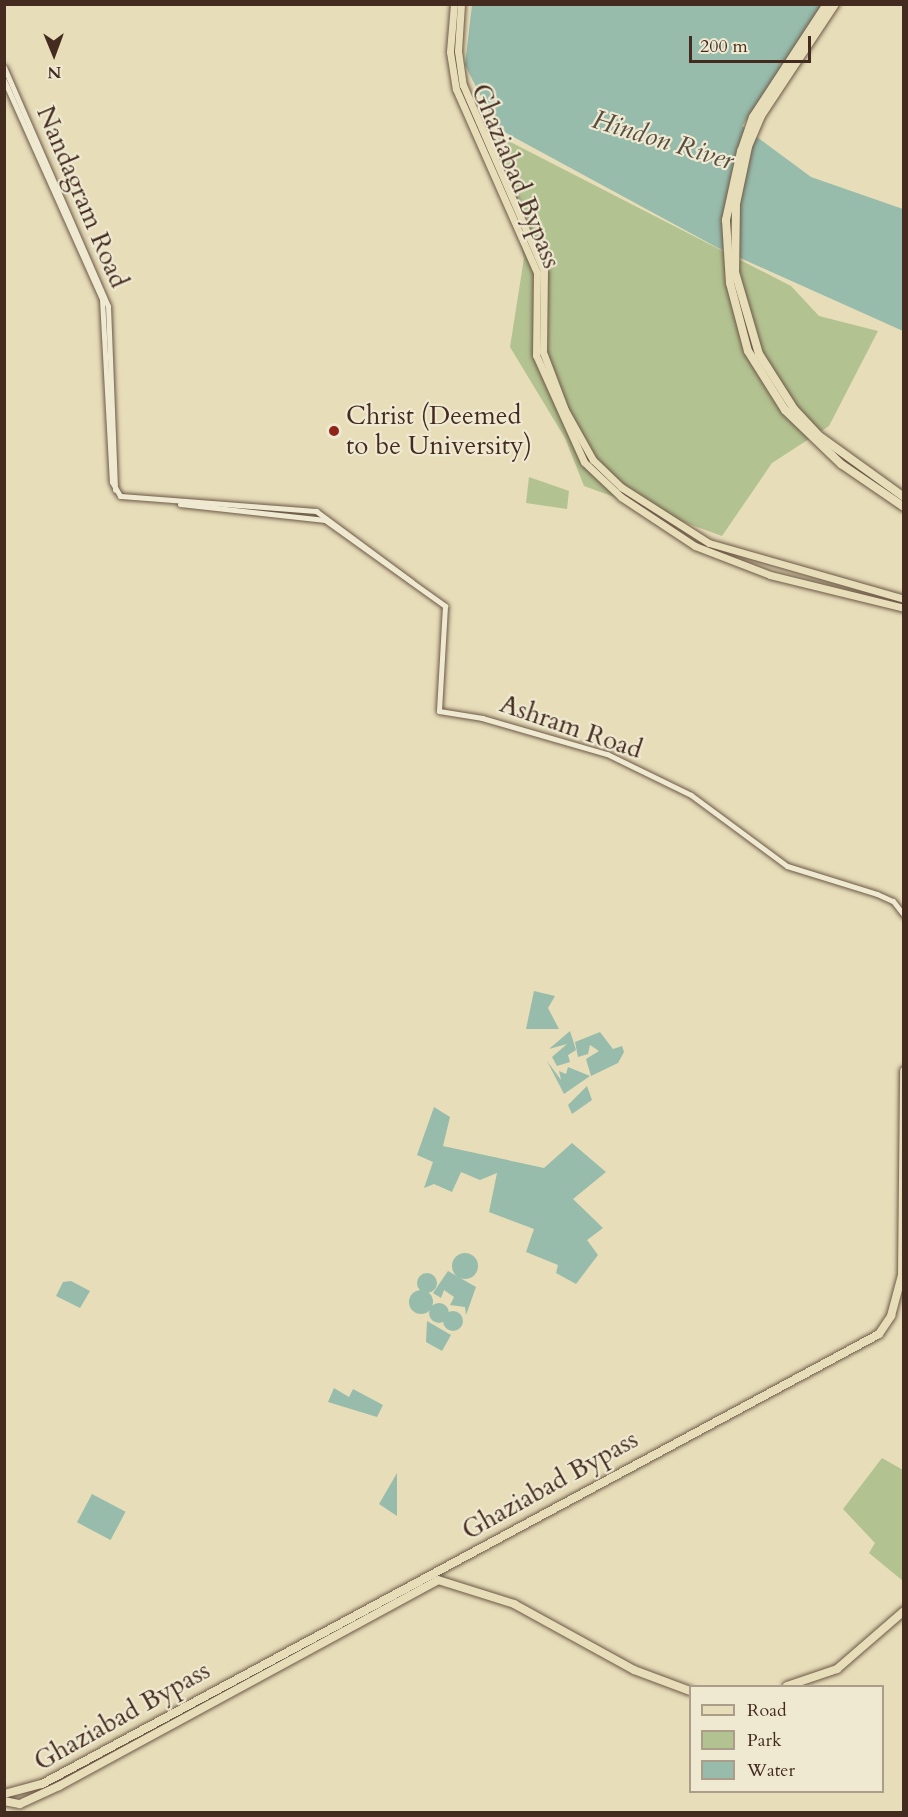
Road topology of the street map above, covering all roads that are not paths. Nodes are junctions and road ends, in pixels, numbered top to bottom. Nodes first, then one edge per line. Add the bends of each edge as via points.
1 (454, 4) edge
2 (461, 4) edge
3 (827, 4) edge
4 (835, 4) edge
5 (4, 67) edge
6 (4, 80) edge
7 (25, 120) junction
8 (891, 493) junction
9 (903, 497) edge
10 (180, 504) joint
11 (903, 507) edge
12 (782, 562) junction
13 (778, 577) junction
14 (903, 599) edge
15 (903, 609) edge
16 (903, 915) edge
17 (903, 1071) edge
18 (902, 1277) edge
19 (903, 1611) edge
20 (791, 1685) edge
21 (689, 1691) edge
22 (75, 1766) junction
23 (65, 1772) junction
24 (80, 1774) junction
25 (69, 1780) junction
26 (4, 1794) edge
27 (4, 1801) edge

1 - 13 main road, Ghaziabad Bypass via 450,52 456,89 537,273 536,355 578,454 621,497 695,546
2 - 12 main road, Ghaziabad Bypass via 458,51 463,85 544,271 543,352 584,447 621,487 689,534 744,555
3 - 8 highway via 753,117 730,195 726,253 742,335 760,375 816,443
4 - 8 highway via 761,116 748,147 736,204 735,272 759,354 794,409 818,435
5 - 7 street, Nandagram Road
6 - 7 street, Nandagram Road
7 - 10 street, Nandagram Road via 96,280 104,310 115,490 128,500
8 - 9 highway
8 - 11 highway
10 - 16 street, Ashram Road via 322,513 445,606 439,711 482,718 607,754 691,795 787,866 878,894 893,901
12 - 13 main road
12 - 14 main road, Ghaziabad Bypass
13 - 15 main road, Ghaziabad Bypass
17 - 18 highway, Ghaziabad Bypass
18 - 22 highway, Ghaziabad Bypass via 891,1316 879,1334
19 - 20 highway via 837,1669
21 - 24 highway, Ghaziabad Bypass via 634,1670 514,1604 438,1580
22 - 23 highway, Ghaziabad Bypass
22 - 24 highway
23 - 25 highway
23 - 26 highway, Ghaziabad Bypass via 25,1792
24 - 25 highway, Ghaziabad Bypass
25 - 27 highway, Ghaziabad Bypass via 20,1804

